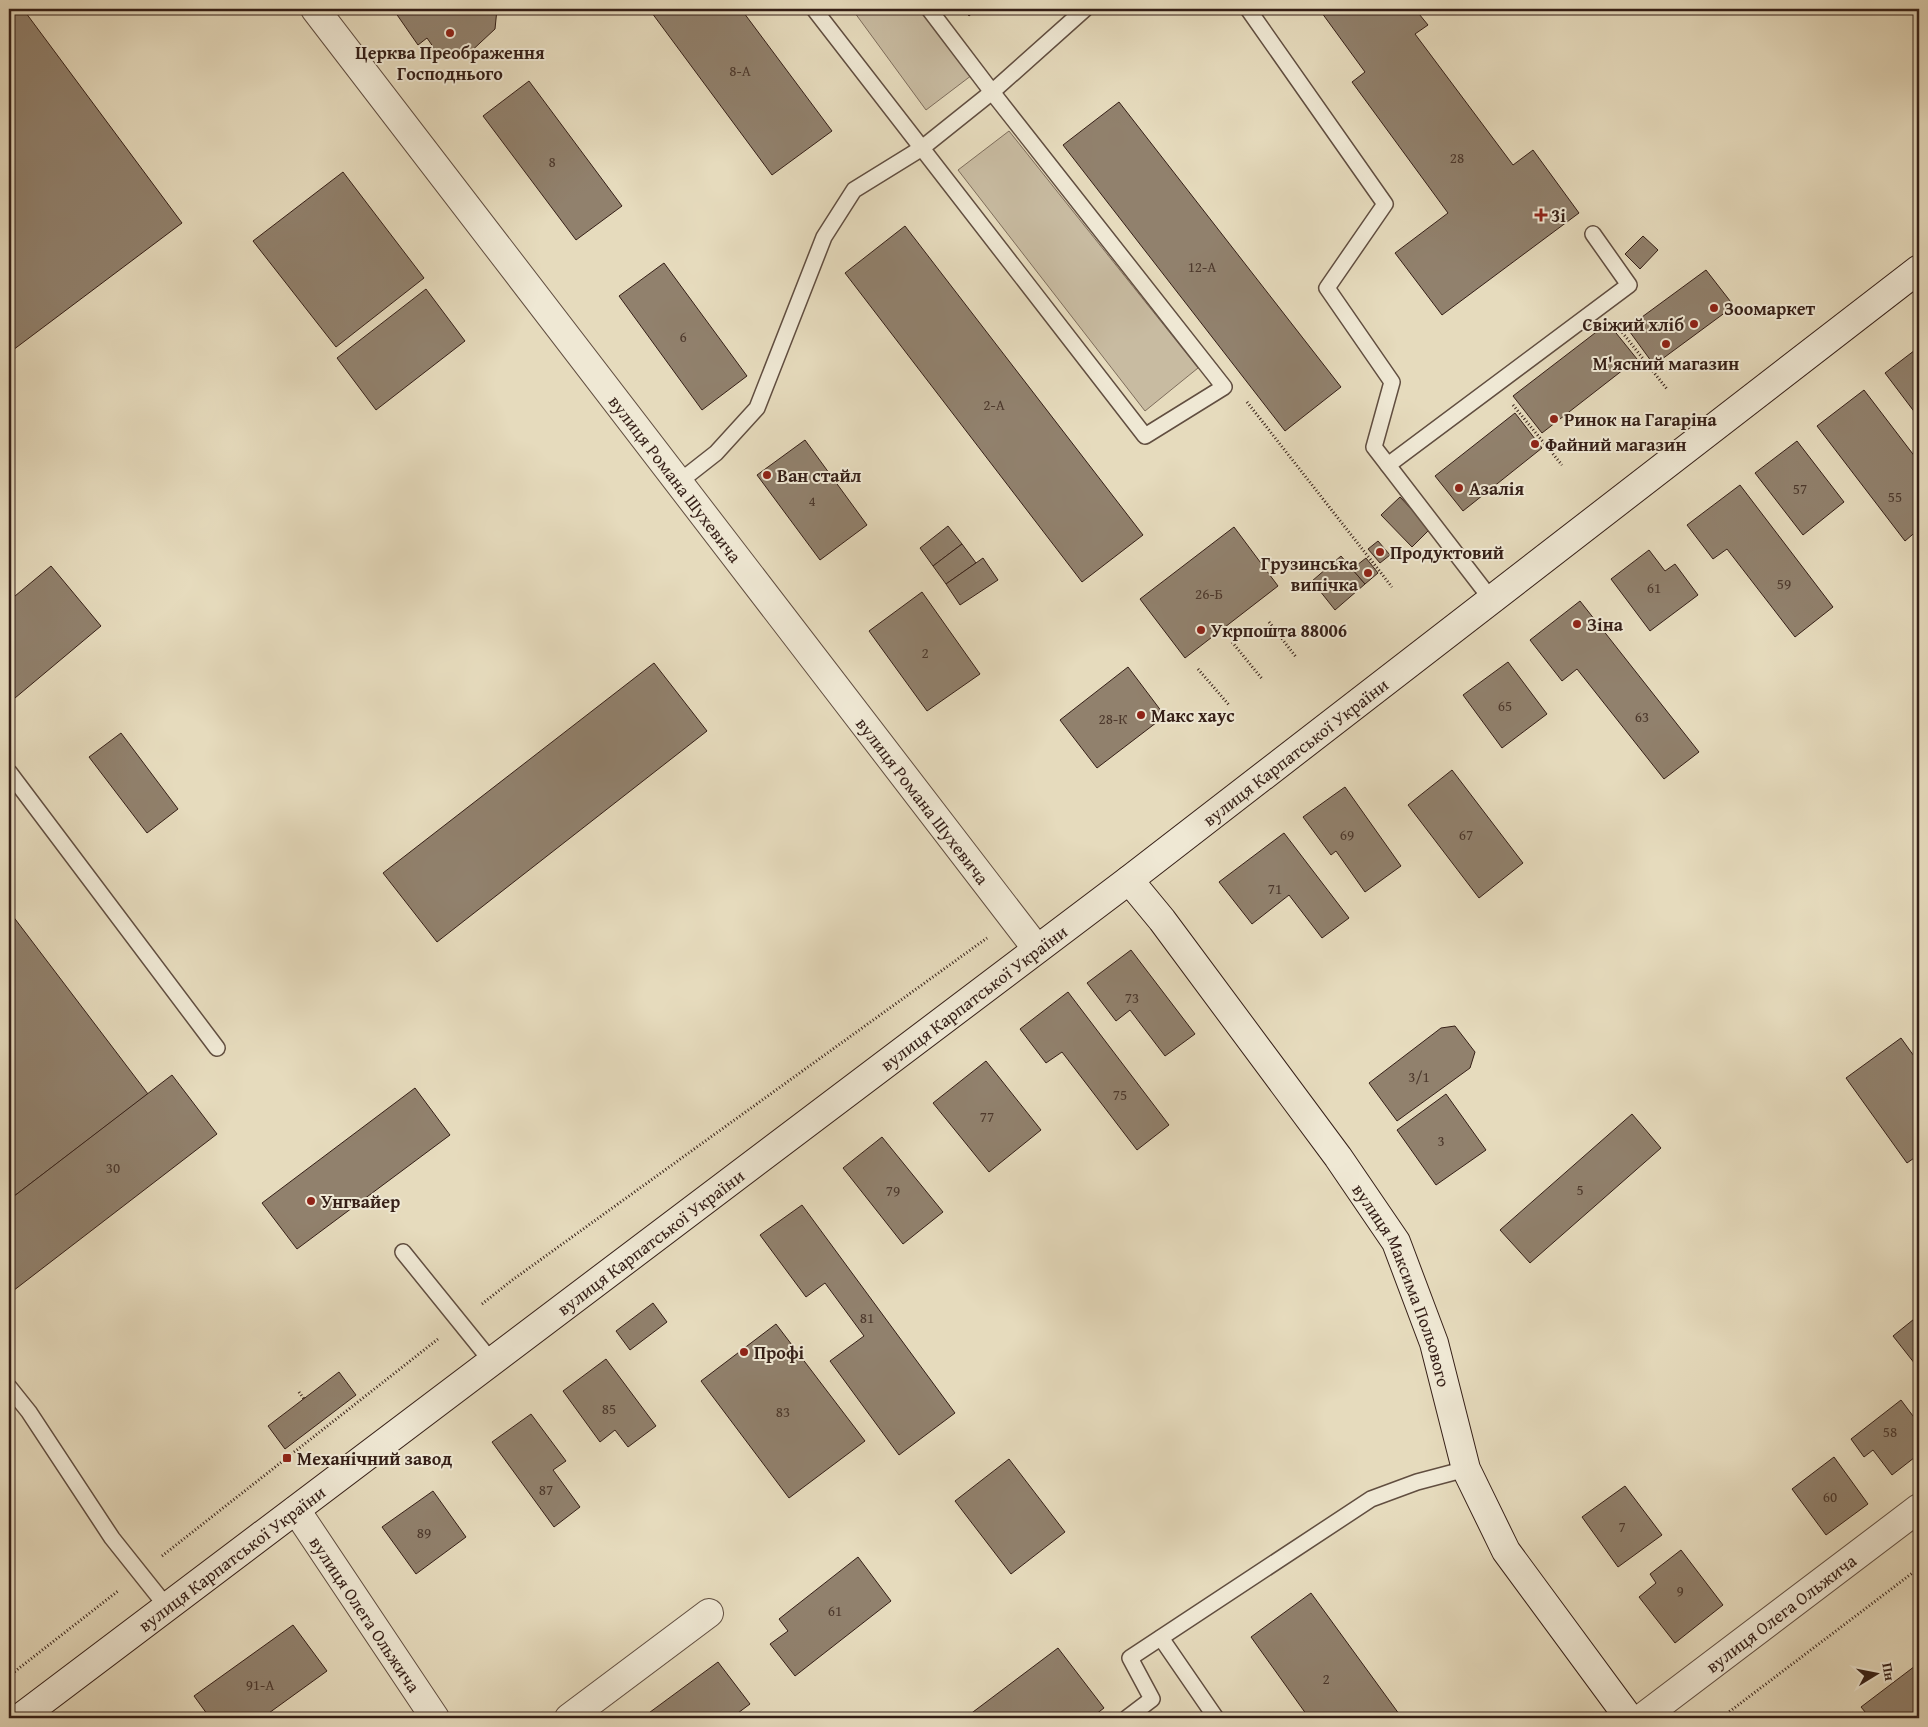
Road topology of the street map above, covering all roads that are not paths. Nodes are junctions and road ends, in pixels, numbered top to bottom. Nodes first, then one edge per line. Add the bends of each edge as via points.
1 (315, 9) edge
2 (814, 9) edge
3 (930, 9) edge
4 (1085, 9) edge
5 (1248, 9) edge
6 (992, 92) junction
7 (922, 148) junction
8 (1594, 234) dead end
9 (1919, 269) edge
10 (1388, 465) junction
11 (679, 482) junction
12 (1491, 599) junction
13 (9, 772) edge
14 (1129, 880) junction
15 (1037, 948) junction
16 (217, 1048) dead end
17 (403, 1252) dead end
18 (492, 1362) junction
19 (9, 1387) edge
20 (1466, 1470) junction
21 (1919, 1508) edge
22 (296, 1510) junction
23 (167, 1607) junction
24 (708, 1613) dead end
25 (1161, 1638) junction
26 (20, 1718) edge
27 (435, 1718) edge
28 (569, 1718) edge
29 (1127, 1718) edge
30 (1216, 1718) edge
31 (1629, 1718) edge
32 (1642, 1718) edge

1 - 11 street, вулиця Романа Шухевича
2 - 7 lane
3 - 6 lane
4 - 6 lane
5 - 10 lane via 1385,204 1327,288 1392,382 1374,446
6 - 7 lane
6 - 7 lane via 1224,387 1145,436
7 - 11 lane via 854,190 824,238 757,408 716,453
8 - 10 lane via 1629,285
9 - 12 street, вулиця Карпатської України
10 - 12 lane
11 - 15 street, вулиця Романа Шухевича
12 - 14 street, вулиця Карпатської України
13 - 16 lane
14 - 15 street, вулиця Карпатської України
14 - 20 street, вулиця Максима Польового via 1320,1134 1396,1242 1434,1343
15 - 18 street, вулиця Карпатської України
17 - 18 lane
18 - 22 street, вулиця Карпатської України
19 - 23 lane via 112,1538
20 - 25 lane via 1417,1482 1371,1499
20 - 31 street, вулиця Максима Польового via 1506,1551
21 - 32 street, вулиця Олега Ольжича
22 - 23 street, вулиця Карпатської України
22 - 27 street, вулиця Олега Ольжича
23 - 26 street, вулиця Карпатської України
24 - 28 street
25 - 29 lane via 1130,1658 1152,1699
25 - 30 lane

